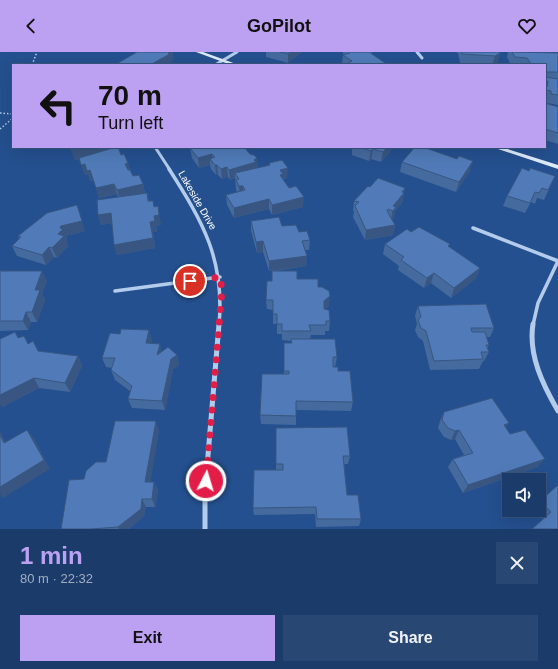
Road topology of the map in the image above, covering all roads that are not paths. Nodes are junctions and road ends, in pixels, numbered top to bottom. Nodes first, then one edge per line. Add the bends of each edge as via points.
1 (198, 52) edge
2 (237, 52) edge
3 (417, 52) edge
4 (422, 58) dead end
5 (222, 61) junction
6 (217, 64) edge
7 (232, 64) edge
8 (157, 148) edge
9 (498, 148) edge
10 (558, 167) edge
11 (473, 228) dead end
12 (558, 261) edge
13 (220, 277) junction
14 (115, 291) dead end
15 (558, 411) edge
16 (205, 529) edge

1 - 5 street
2 - 5 street
3 - 4 street
5 - 6 street
5 - 7 street
8 - 13 street, Lakeside Drive via 203,225 214,251
9 - 10 street
11 - 12 street
12 - 15 street via 537,307 531,338 536,365
13 - 14 street
13 - 16 street, Lakeside Drive via 221,302 205,491

